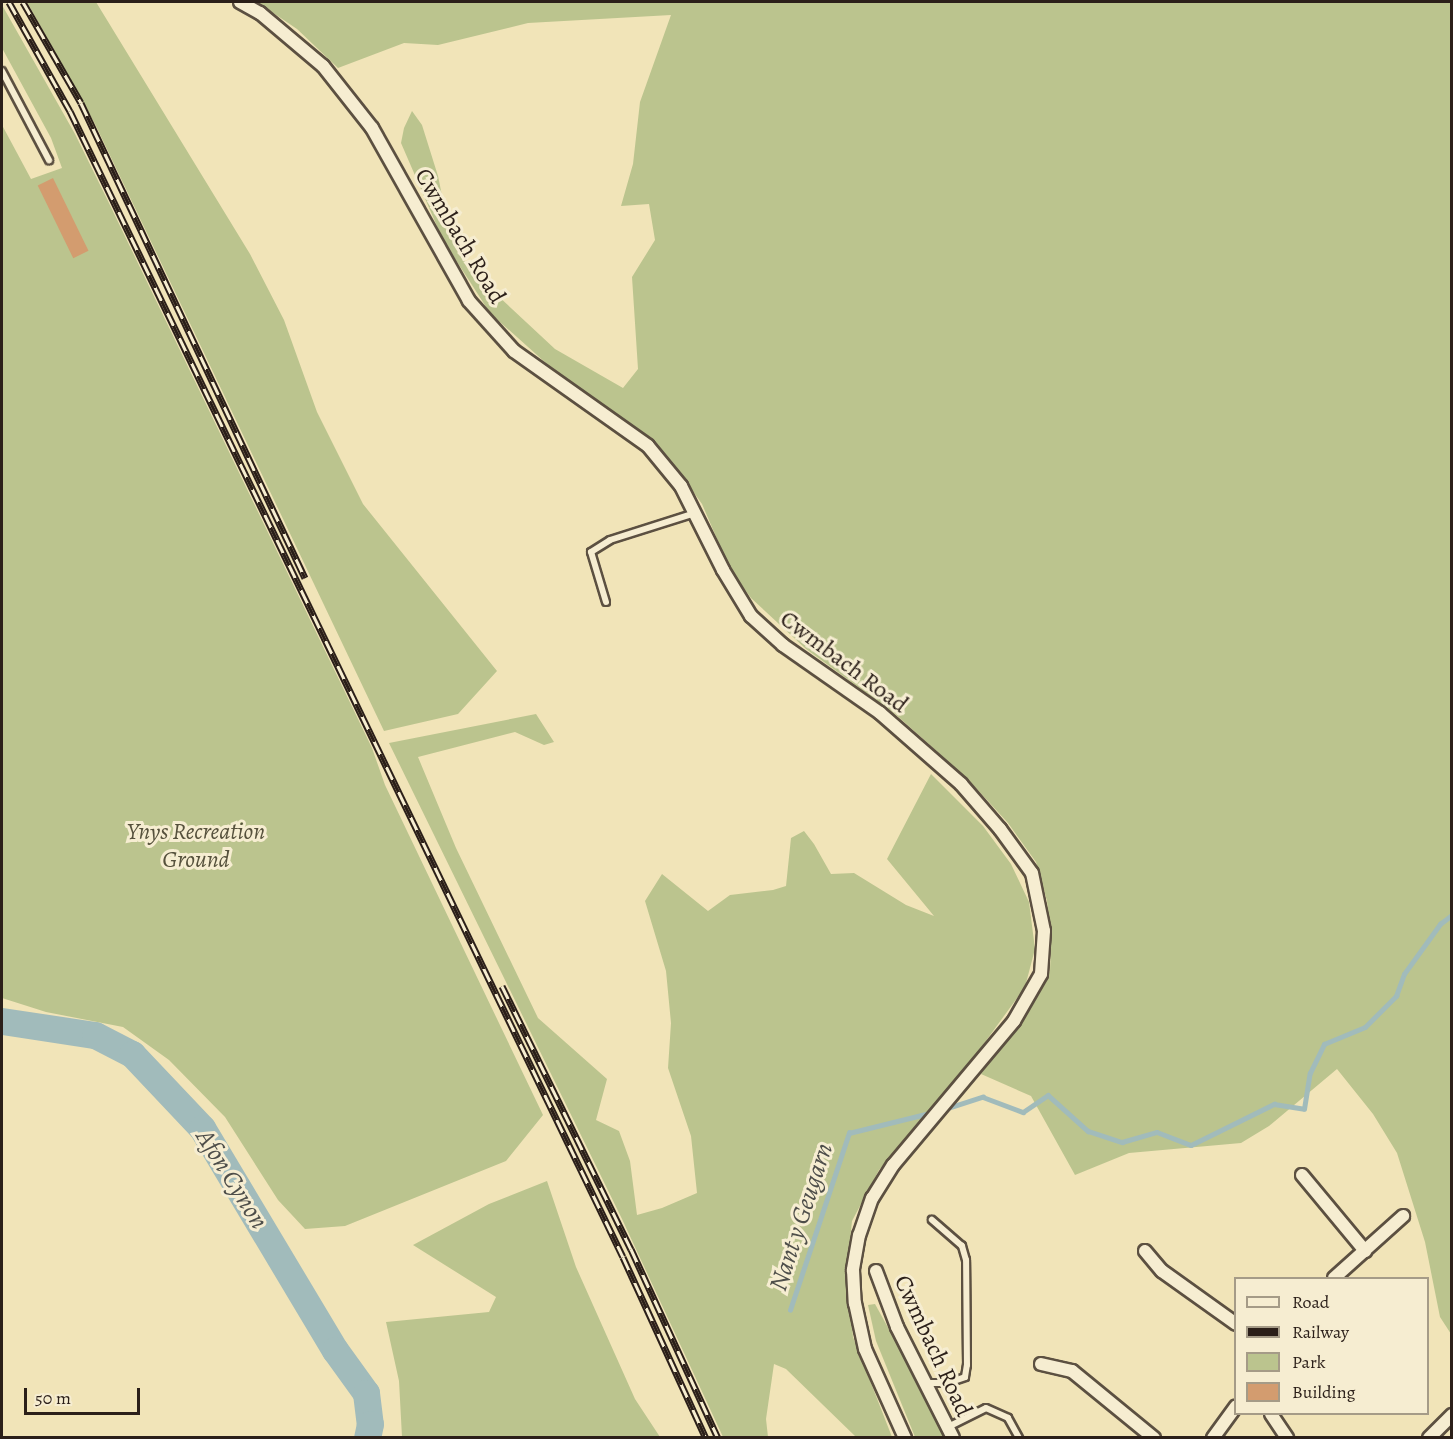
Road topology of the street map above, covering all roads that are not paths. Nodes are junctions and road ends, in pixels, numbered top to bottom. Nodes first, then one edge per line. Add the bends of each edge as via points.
1 (240, 2) edge
2 (2, 71) edge
3 (49, 160) dead end
4 (695, 513) junction
5 (606, 602) dead end
6 (1302, 1174) dead end
7 (1403, 1216) dead end
8 (932, 1220) dead end
9 (1144, 1251) dead end
10 (1365, 1251) junction
11 (876, 1271) dead end
12 (1336, 1277) edge
13 (1234, 1323) edge
14 (1041, 1364) dead end
15 (926, 1383) junction
16 (1234, 1409) edge
17 (1452, 1414) edge
18 (1272, 1415) edge
19 (950, 1432) edge
20 (905, 1437) edge
21 (1019, 1437) edge
22 (1154, 1437) edge
23 (1214, 1437) edge
24 (1287, 1437) edge
25 (1429, 1437) edge

1 - 4 street, Cwmbach Road via 260,13 323,66 372,128 469,301 514,351 648,446 681,486
2 - 3 lane
4 - 5 lane via 610,540 591,552
4 - 20 street, Cwmbach Road via 751,616 783,645 880,713 961,784 1032,873 1044,931 1041,974 1014,1021 893,1165 872,1198 859,1235 853,1270 865,1349
6 - 10 street
7 - 10 street
8 - 15 lane via 962,1246 966,1260 967,1365 965,1377 948,1383
9 - 13 street via 1162,1271
10 - 12 street
11 - 15 street, Cwmbach Road via 897,1327
14 - 22 street via 1072,1371
15 - 19 street, Cwmbach Road
16 - 23 street
17 - 25 street
18 - 24 street
19 - 21 lane via 970,1413 986,1408 1008,1418

